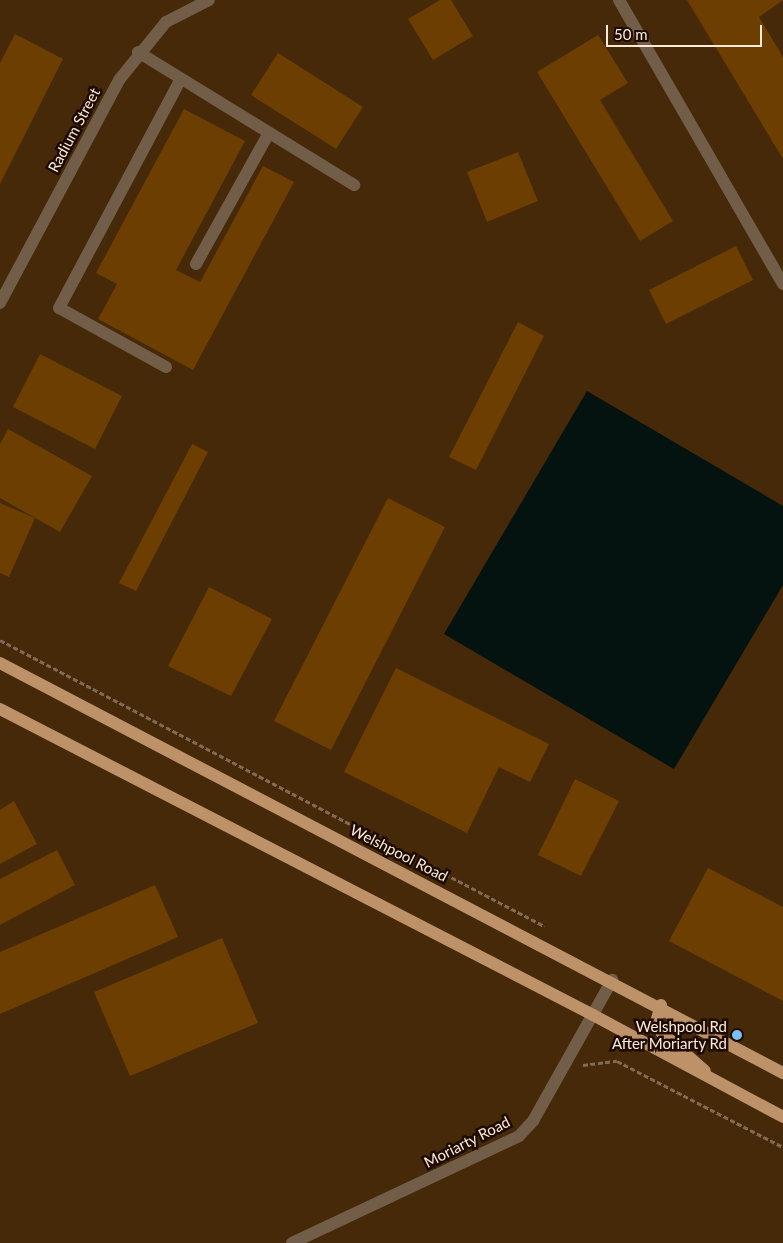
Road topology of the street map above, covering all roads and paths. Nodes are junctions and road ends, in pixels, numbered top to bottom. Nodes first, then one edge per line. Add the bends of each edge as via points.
1 (209, 0) edge
2 (619, 0) edge
3 (138, 52) junction
4 (181, 79) junction
5 (269, 133) junction
6 (354, 185) dead end
7 (196, 264) dead end
8 (783, 284) edge
9 (0, 303) edge
10 (166, 367) dead end
11 (0, 640) edge
12 (0, 663) edge
13 (0, 709) edge
14 (546, 927) dead end
15 (612, 980) junction
16 (661, 1006) junction
17 (593, 1015) junction
18 (570, 1055) junction
19 (783, 1072) edge
20 (713, 1080) junction
21 (783, 1117) edge
22 (783, 1147) edge
23 (292, 1243) edge

1 - 3 street, Radium Street via 166,22
2 - 8 street
3 - 4 street
3 - 9 street, Radium Street via 118,80
4 - 5 street
4 - 10 street via 59,308
5 - 6 street
5 - 7 street
11 - 14 path
12 - 15 main road, Welshpool Road
13 - 17 main road
15 - 16 main road, Welshpool Road
15 - 17 street, Moriarty Road
16 - 19 main road, Welshpool Road
16 - 20 main road via 656,1022 662,1033
17 - 18 street, Moriarty Road
17 - 20 main road
18 - 22 path via 584,1066 618,1061
18 - 23 street, Moriarty Road via 533,1120 519,1136
20 - 21 main road

